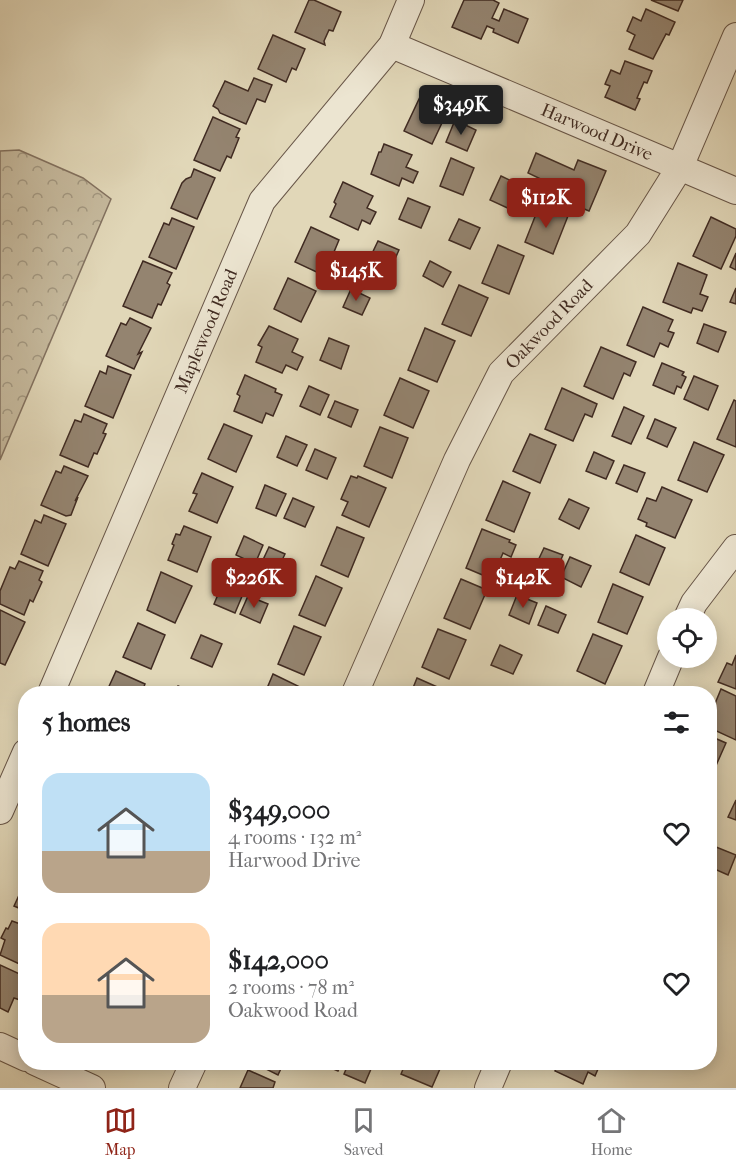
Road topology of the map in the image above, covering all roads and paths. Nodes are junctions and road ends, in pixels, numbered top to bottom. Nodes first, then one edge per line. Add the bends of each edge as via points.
1 (411, 0) edge
2 (736, 36) edge
3 (392, 45) junction
4 (680, 167) junction
5 (736, 191) edge
6 (736, 548) edge
7 (692, 608) edge
8 (666, 668) edge
9 (54, 686) edge
10 (358, 686) edge
11 (659, 686) edge
12 (18, 770) edge
13 (0, 811) edge
14 (0, 1046) edge
15 (18, 1054) edge
16 (52, 1070) edge
17 (190, 1070) edge
18 (496, 1070) edge
19 (92, 1088) edge
20 (182, 1088) edge
21 (488, 1088) edge

1 - 3 street, Maplewood Road
2 - 4 street, Oakwood Road
3 - 4 street, Harwood Drive
3 - 9 street, Maplewood Road via 262,201
4 - 5 street, Harwood Drive
4 - 10 street, Oakwood Road via 638,234 501,373 457,460
6 - 7 street
8 - 11 street
12 - 13 street
14 - 15 street
16 - 19 street
17 - 20 street
18 - 21 street

